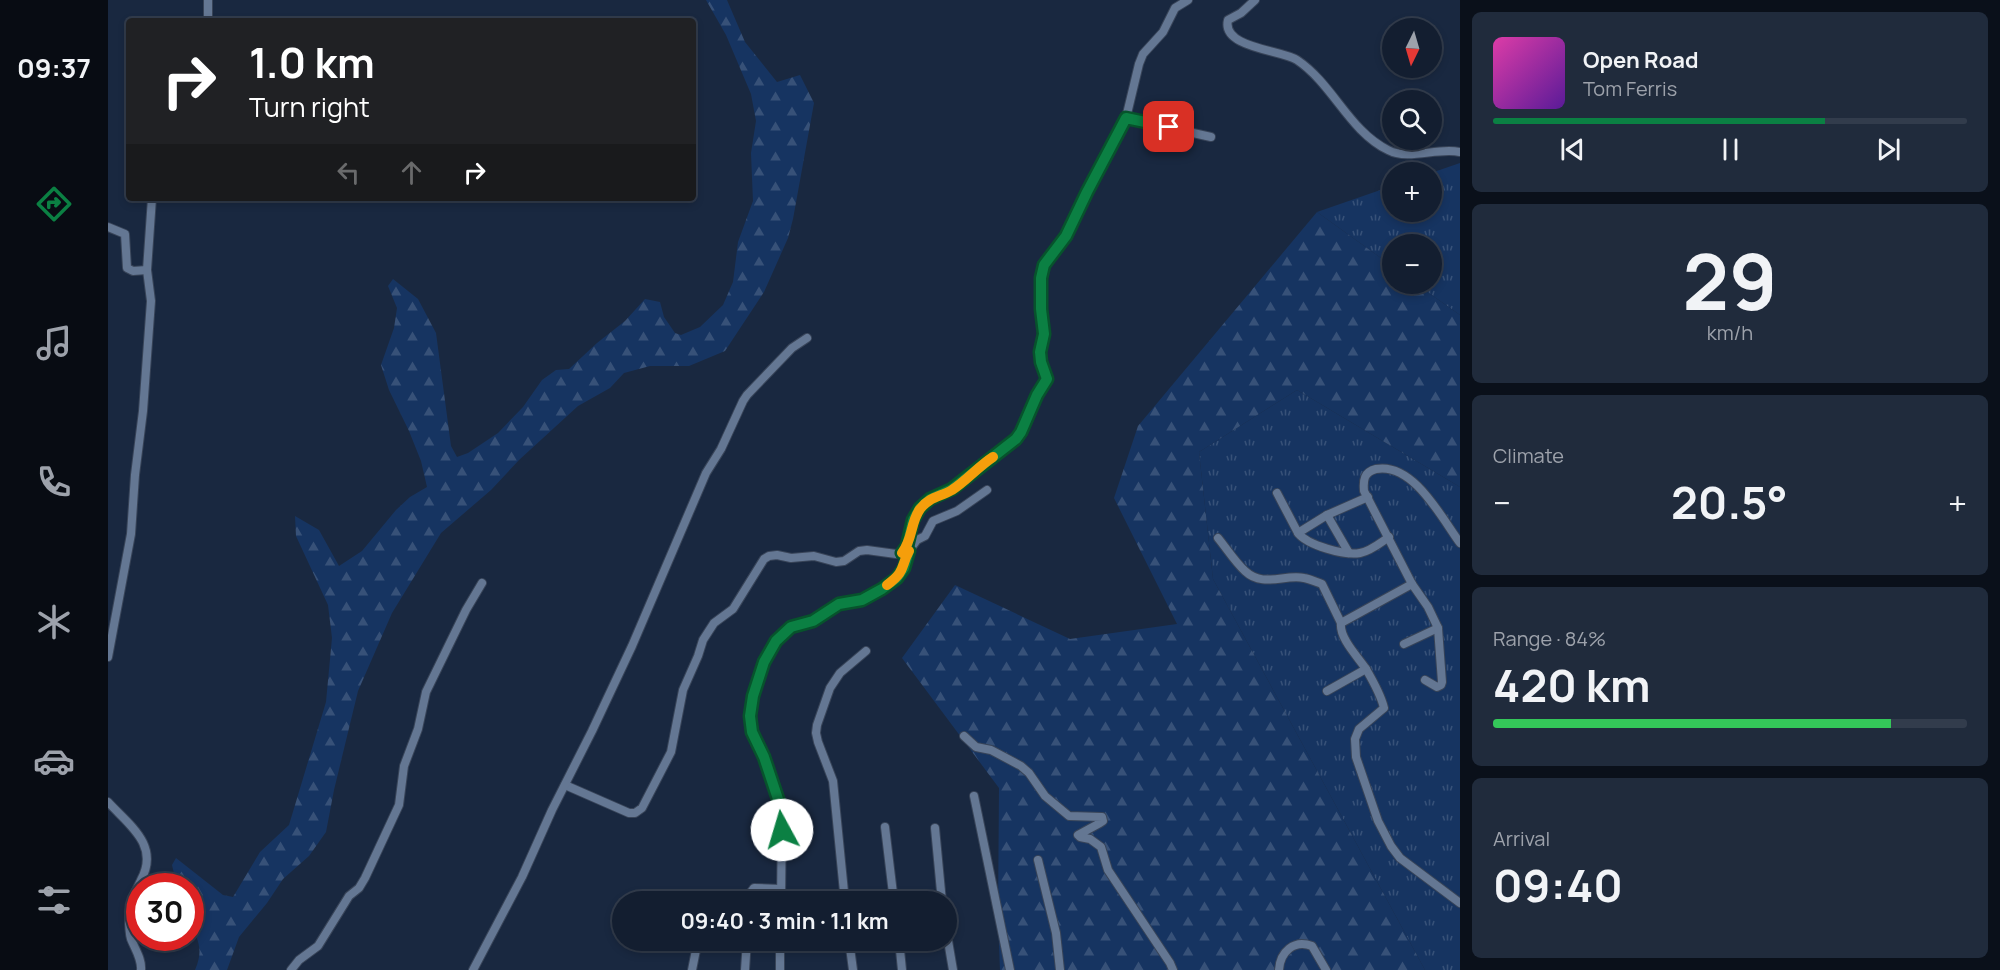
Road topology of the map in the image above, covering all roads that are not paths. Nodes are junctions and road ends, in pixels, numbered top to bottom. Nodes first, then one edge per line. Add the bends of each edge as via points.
1 (208, 0) edge
2 (1188, 0) edge
3 (1255, 0) edge
4 (208, 18) edge
5 (1126, 118) junction
6 (1211, 137) dead end
7 (1460, 152) edge
8 (152, 201) edge
9 (108, 227) edge
10 (147, 270) junction
11 (807, 338) dead end
12 (987, 490) dead end
13 (1277, 493) dead end
14 (1368, 497) junction
15 (1327, 514) junction
16 (1298, 533) junction
17 (1389, 537) junction
18 (1218, 538) dead end
19 (1460, 543) edge
20 (906, 552) junction
21 (1349, 553) junction
22 (482, 583) dead end
23 (1412, 584) junction
24 (1341, 623) junction
25 (1438, 628) junction
26 (1404, 644) dead end
27 (866, 651) dead end
28 (108, 657) edge
29 (1366, 669) junction
30 (1425, 680) dead end
31 (1327, 691) dead end
32 (964, 736) dead end
33 (565, 785) junction
34 (974, 796) dead end
35 (108, 802) edge
36 (885, 827) dead end
37 (935, 828) dead end
38 (1038, 860) dead end
39 (781, 889) joint
40 (752, 891) edge
41 (844, 891) edge
42 (893, 891) edge
43 (941, 891) edge
44 (1460, 903) edge
45 (696, 951) edge
46 (746, 951) edge
47 (780, 951) edge
48 (850, 951) edge
49 (900, 951) edge
50 (950, 951) edge
51 (141, 970) edge
52 (291, 970) edge
53 (473, 970) edge
54 (692, 970) edge
55 (745, 970) edge
56 (780, 970) edge
57 (853, 970) edge
58 (902, 970) edge
59 (953, 970) edge
60 (1010, 970) edge
61 (1060, 970) edge
62 (1173, 970) edge
63 (1279, 970) edge
64 (1326, 970) edge

1 - 4 street
2 - 5 street via 1175,8 1163,32 1143,54
3 - 7 street via 1228,20 1231,33 1243,44 1284,54 1304,65 1373,141 1390,152
5 - 6 street
5 - 20 street via 1066,236 1044,265 1044,334 1040,352 1047,379 1021,432 952,489 920,508 913,520
8 - 10 street
9 - 10 street via 125,234 126,268
10 - 28 street via 151,301 143,411 130,534
11 - 33 street via 792,348 743,401 706,473 632,646
12 - 20 street via 957,511 933,521 927,533
13 - 16 street
14 - 15 street
14 - 17 street
14 - 19 street via 1363,482 1368,471 1393,469 1423,491
15 - 16 street
15 - 21 street
16 - 21 street via 1314,544
17 - 21 street via 1366,551
17 - 23 street
18 - 24 street via 1246,572 1255,577 1304,578 1322,584
20 - 33 street via 859,551 836,562 814,556 769,556 733,609 714,623 703,640 683,690 671,752 642,808 629,813
20 - 39 street via 904,568 897,578 862,600 839,604 813,621 791,627 776,641 764,662 750,716 752,732 782,811
22 - 52 street via 426,692 418,729 404,765 399,805 365,878 318,945
23 - 24 street
23 - 25 street
24 - 29 street via 1351,649
25 - 26 street
25 - 30 street via 1441,685 1437,687
27 - 41 street via 840,673 830,688 816,733 833,781
29 - 31 street
29 - 44 street via 1384,708 1359,729 1356,757 1378,821 1400,858
32 - 62 street via 976,747 991,750 1021,766 1045,796 1069,816 1101,817 1103,821 1078,835 1101,847 1108,870
33 - 53 street
34 - 60 street
35 - 51 street via 138,832 146,851 146,869 133,895 129,915 130,934
36 - 42 street
37 - 43 street
38 - 61 street via 1056,933
39 - 40 street
45 - 54 street
46 - 55 street
47 - 56 street
48 - 57 street
49 - 58 street
50 - 59 street
63 - 64 street via 1283,956 1292,945 1300,943 1312,946

